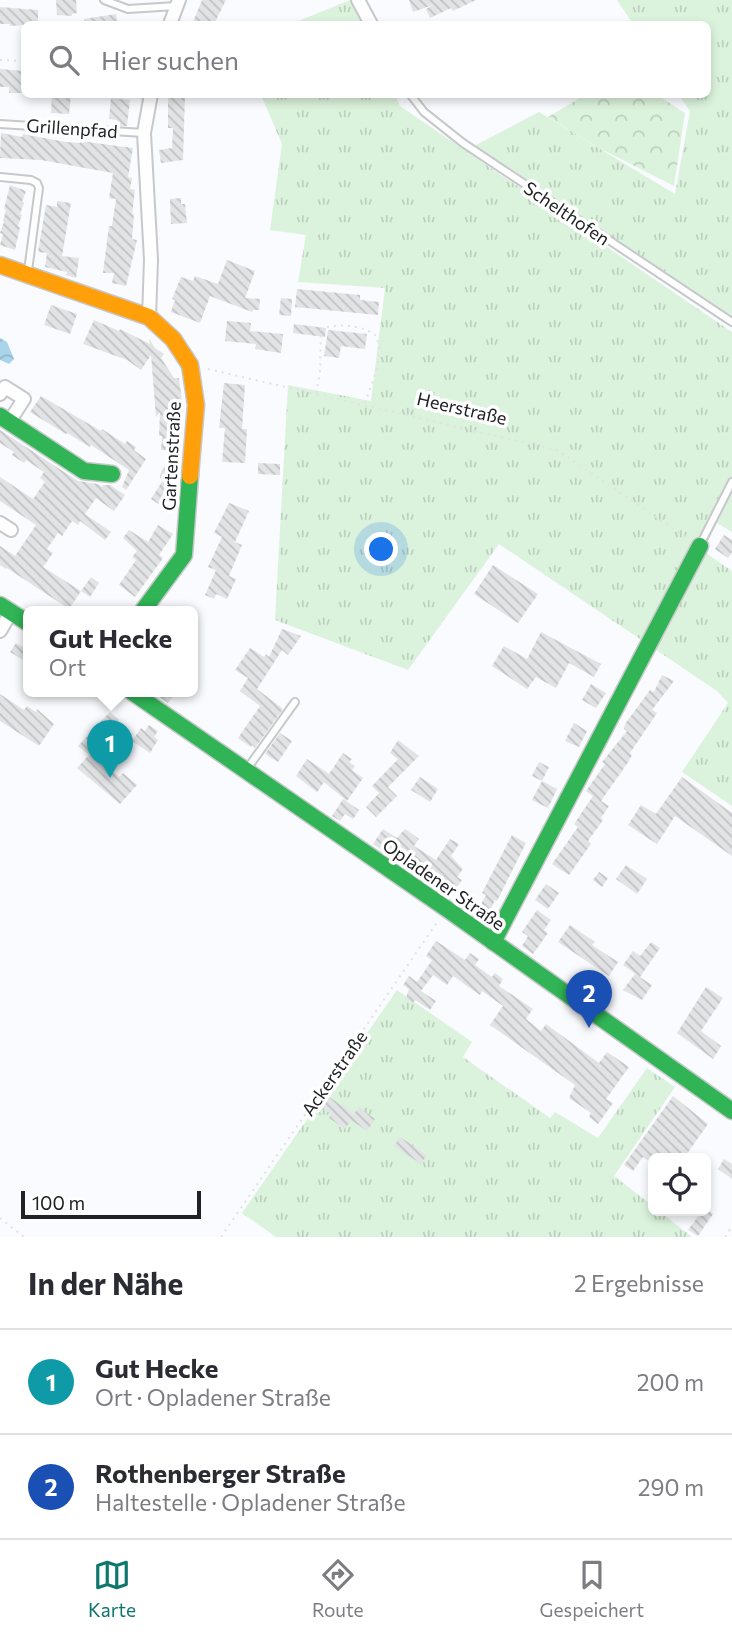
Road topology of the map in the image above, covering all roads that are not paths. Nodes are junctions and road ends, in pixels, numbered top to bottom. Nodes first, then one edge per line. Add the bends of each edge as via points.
1 (104, 0) edge
2 (358, 0) edge
3 (177, 3) edge
4 (171, 21) edge
5 (369, 21) edge
6 (150, 98) edge
7 (413, 98) edge
8 (0, 124) edge
9 (144, 133) junction
10 (0, 177) edge
11 (0, 265) edge
12 (28, 274) junction
13 (149, 317) junction
14 (732, 322) edge
15 (0, 394) edge
16 (5, 419) edge
17 (112, 474) dead end
18 (732, 482) edge
19 (700, 546) joint
20 (146, 606) edge
21 (5, 608) edge
22 (23, 620) edge
23 (0, 631) edge
24 (139, 697) edge
25 (295, 702) dead end
26 (246, 771) junction
27 (493, 942) junction
28 (732, 1111) edge

1 - 3 lane via 128,9
2 - 5 street
3 - 4 street
6 - 9 street
7 - 14 lane, Schelthofen via 463,143
8 - 9 lane, Grillenpfad
9 - 13 street via 151,260
10 - 12 lane via 31,180 39,188
11 - 12 street
12 - 13 street
13 - 20 street, Gartenstraße via 173,339 190,365 196,405 184,555
15 - 16 street via 5,387 24,399
16 - 17 street via 84,471
18 - 19 lane
19 - 27 street
21 - 22 street
21 - 23 street
24 - 26 street, Opladener Straße
25 - 26 lane
26 - 27 street, Opladener Straße
27 - 28 street, Opladener Straße

